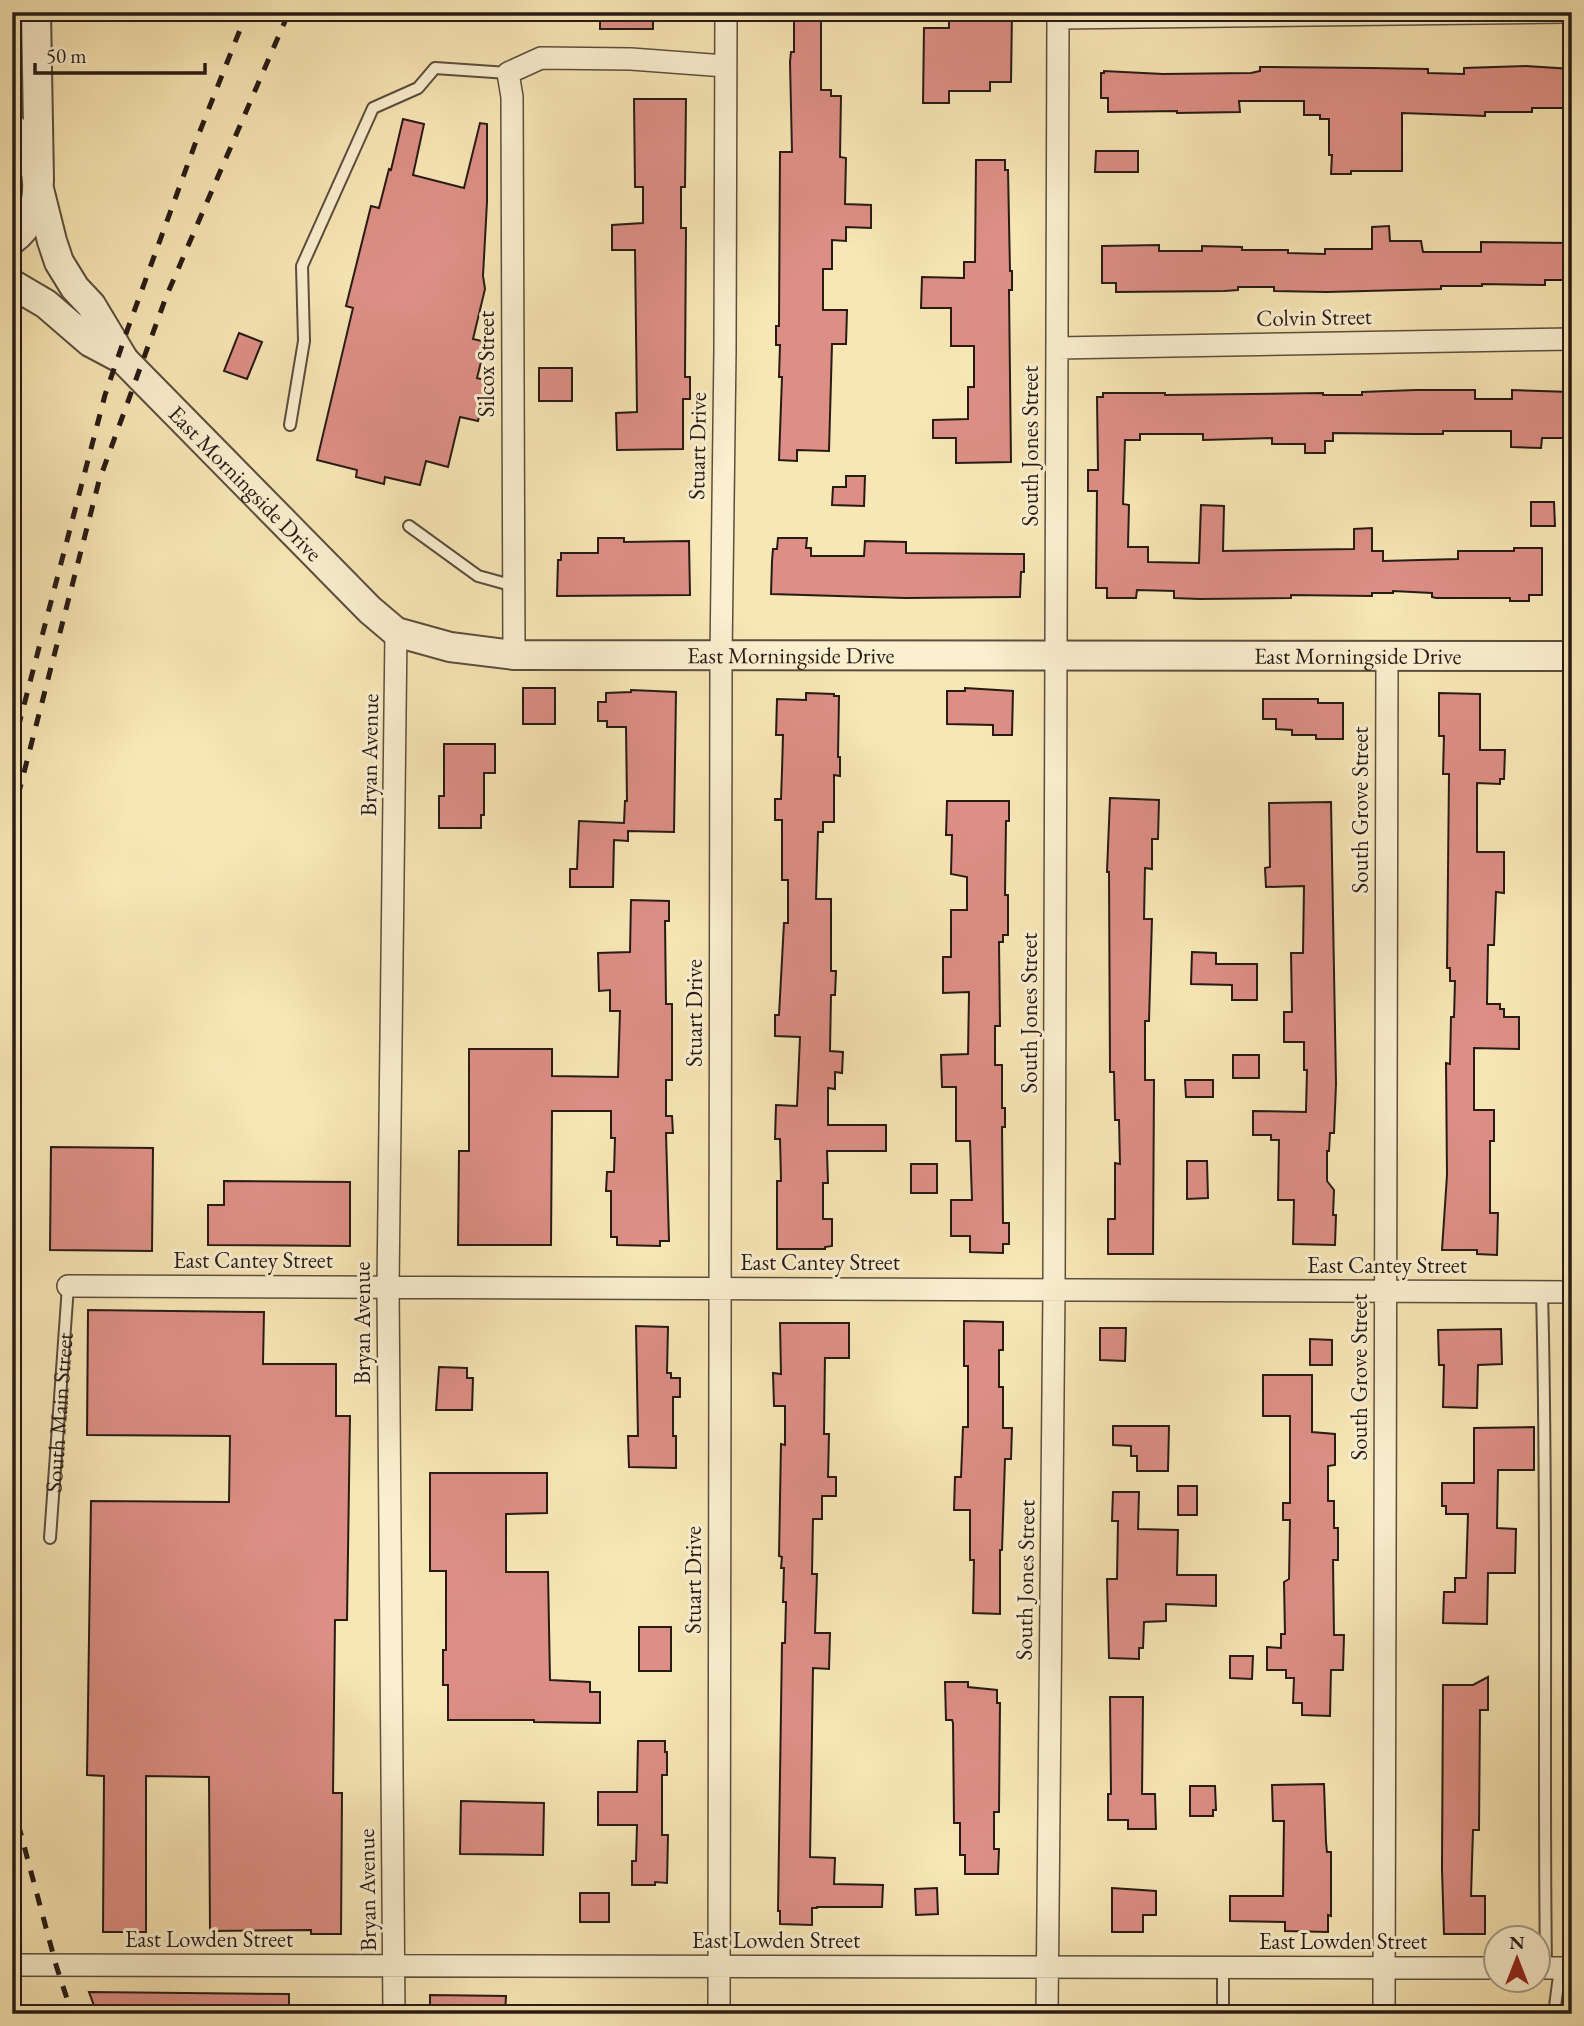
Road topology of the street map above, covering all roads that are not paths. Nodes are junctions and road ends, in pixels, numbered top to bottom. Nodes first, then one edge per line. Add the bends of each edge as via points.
1 (36, 12) edge
2 (726, 12) edge
3 (1563, 12) edge
4 (1058, 15) edge
5 (725, 66) junction
6 (508, 72) junction
7 (12, 128) edge
8 (38, 183) junction
9 (12, 240) edge
10 (12, 284) edge
11 (1572, 339) edge
12 (1057, 348) junction
13 (124, 360) junction
14 (290, 425) dead end
15 (408, 526) dead end
16 (514, 586) junction
17 (396, 632) junction
18 (514, 655) junction
19 (1056, 656) junction
20 (1387, 656) junction
21 (1572, 656) edge
22 (721, 657) junction
23 (68, 1286) joint
24 (388, 1287) junction
25 (720, 1288) junction
26 (1054, 1290) junction
27 (1386, 1291) junction
28 (1542, 1292) junction
29 (1572, 1292) edge
30 (50, 1538) dead end
31 (12, 1965) edge
32 (394, 1966) junction
33 (719, 1966) junction
34 (1047, 1967) junction
35 (1223, 1967) junction
36 (1384, 1967) junction
37 (1482, 1968) edge
38 (1554, 1968) edge
39 (394, 2014) edge
40 (719, 2014) edge
41 (1047, 2014) edge
42 (1223, 2014) edge
43 (1384, 2014) edge
44 (1554, 2014) edge

1 - 8 street
2 - 5 street, Stuart Drive
3 - 4 street
4 - 12 street, South Jones Street
5 - 6 street via 541,58
5 - 22 street, Stuart Drive
6 - 14 lane via 435,68 418,88 373,108 302,266 304,341
6 - 16 street, Silcox Street via 512,97
7 - 8 street via 23,137 36,162
8 - 9 street via 32,216
8 - 13 street via 60,262
10 - 13 street via 46,304 90,342
11 - 12 street, Colvin Street
12 - 19 street, South Jones Street
13 - 17 street, East Morningside Drive
15 - 16 lane via 478,576
16 - 18 street, Silcox Street
17 - 18 street, East Morningside Drive via 450,647
17 - 24 street, Bryan Avenue
18 - 22 street, East Morningside Drive
19 - 20 street, East Morningside Drive
19 - 22 street, East Morningside Drive
19 - 26 street, South Jones Street
20 - 21 street, East Morningside Drive
20 - 27 street, South Grove Street
22 - 25 street, Stuart Drive
23 - 24 street, East Cantey Street
23 - 30 lane, South Main Street
24 - 25 street, East Cantey Street
24 - 32 street, Bryan Avenue
25 - 26 street, East Cantey Street
25 - 33 street, Stuart Drive
26 - 27 street, East Cantey Street
26 - 34 street, South Jones Street
27 - 28 street, East Cantey Street
27 - 36 street, South Grove Street
28 - 29 street, East Cantey Street
28 - 38 lane via 1543,1735
31 - 32 street, East Lowden Street
32 - 33 street, East Lowden Street
32 - 39 street, Bryan Avenue
33 - 34 street, East Lowden Street
33 - 40 street, Stuart Drive
34 - 35 street, East Lowden Street
34 - 41 street, South Jones Street
35 - 36 street, East Lowden Street
35 - 42 lane
36 - 37 street, East Lowden Street
36 - 43 street, South Grove Street
38 - 44 lane

